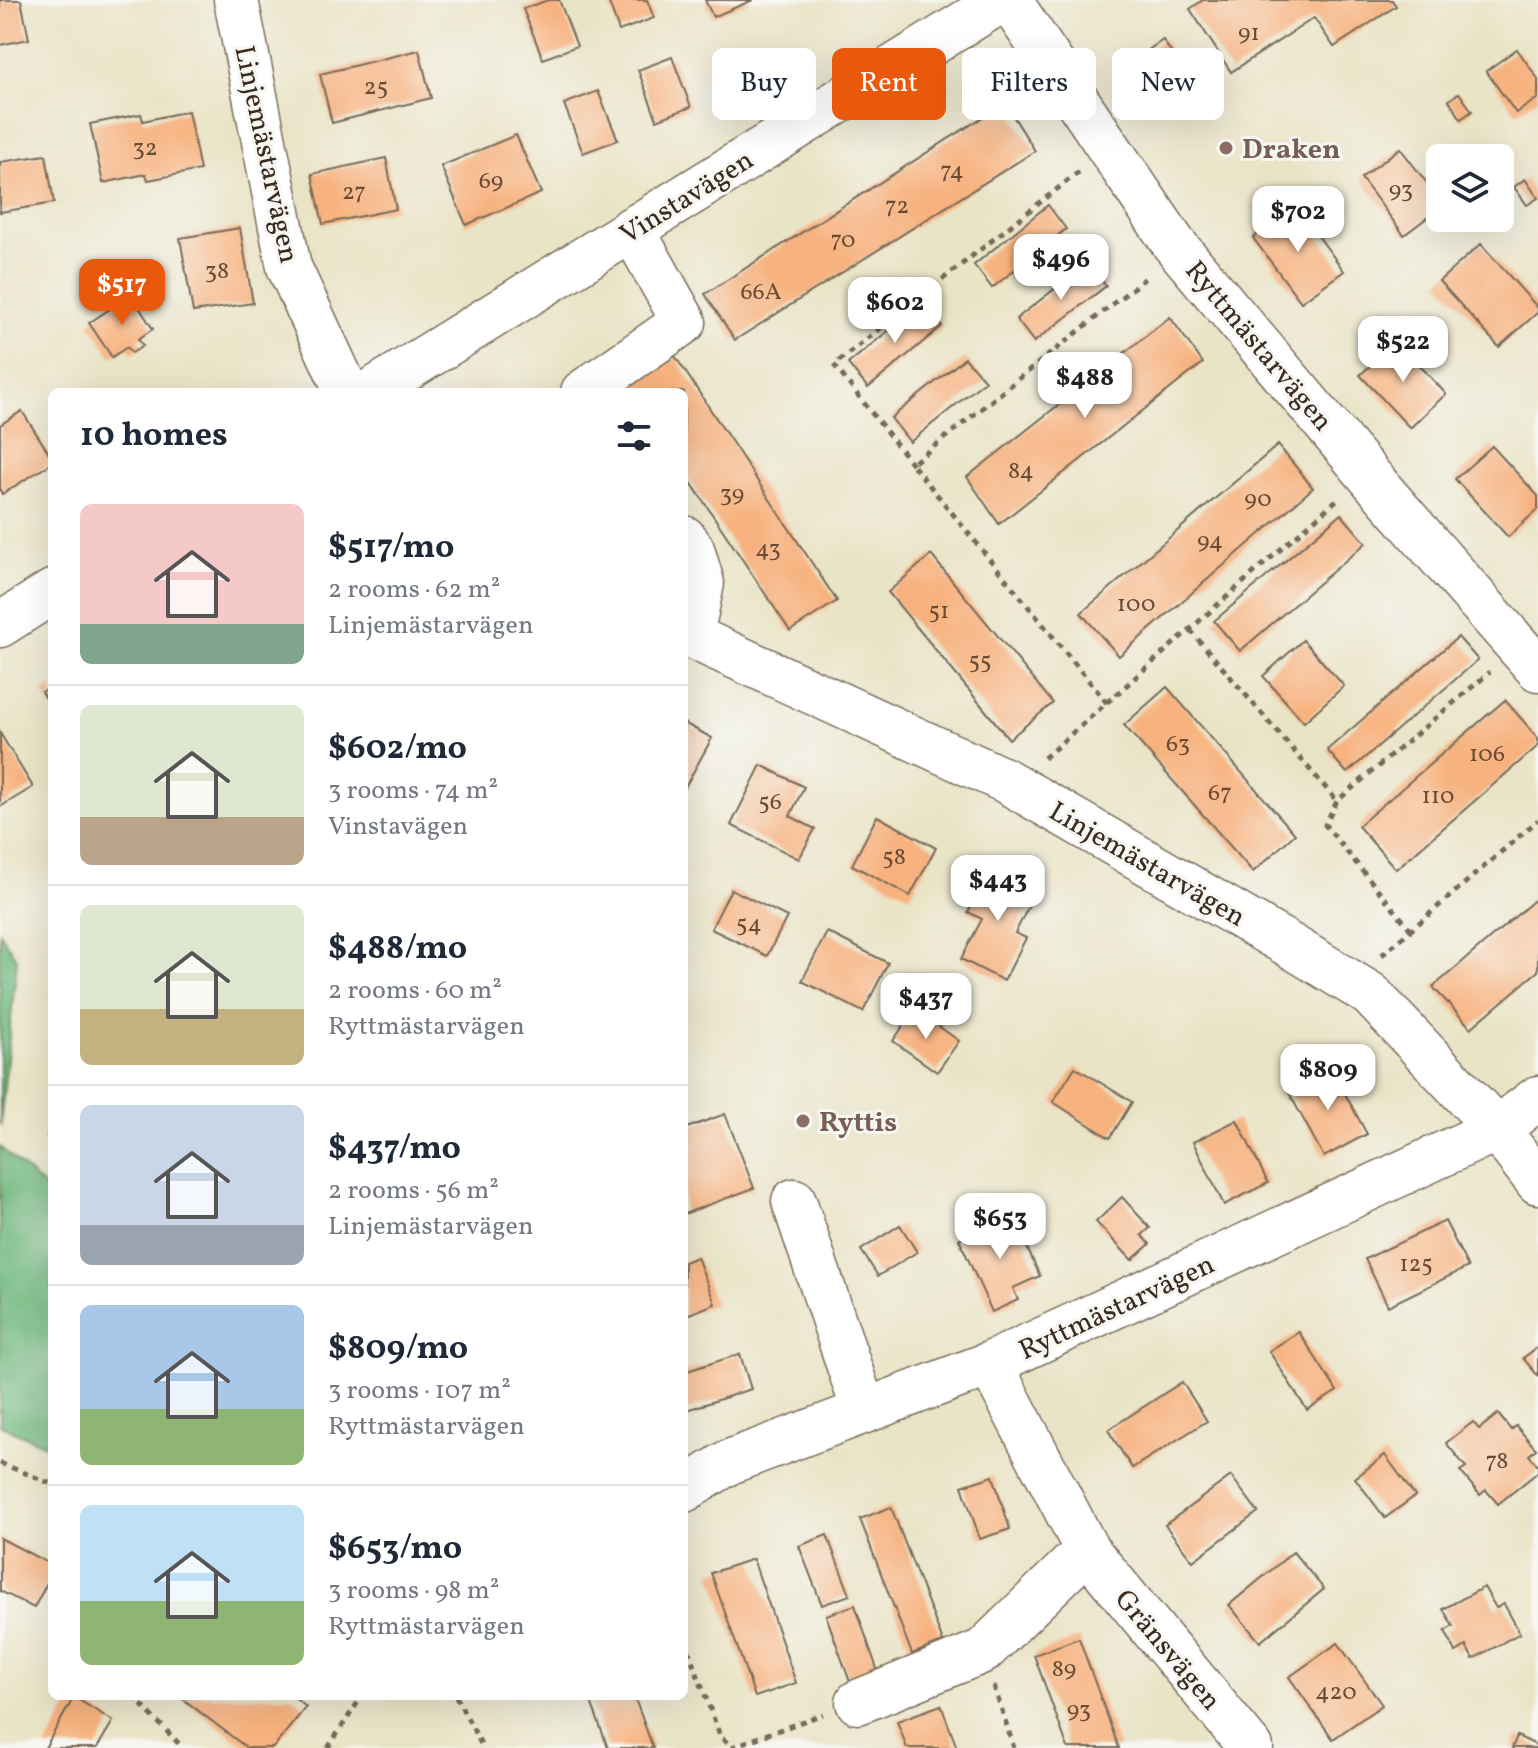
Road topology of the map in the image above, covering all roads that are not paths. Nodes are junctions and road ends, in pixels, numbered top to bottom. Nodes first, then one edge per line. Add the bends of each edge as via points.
1 (236, 0) edge
2 (1002, 0) edge
3 (1009, 0) edge
4 (632, 229) junction
5 (345, 388) edge
6 (376, 388) edge
7 (589, 388) edge
8 (688, 544) edge
9 (48, 595) edge
10 (0, 625) edge
11 (688, 635) edge
12 (1529, 658) edge
13 (1538, 1098) edge
14 (1497, 1129) junction
15 (1538, 1182) edge
16 (794, 1201) dead end
17 (990, 1364) junction
18 (864, 1411) junction
19 (688, 1488) edge
20 (1087, 1550) junction
21 (858, 1702) road end
22 (1251, 1748) edge

1 - 5 street, Linjemästarvägen via 289,267
2 - 4 street, Vinstavägen
3 - 12 street, Ryttmästarvägen via 1180,251
4 - 6 street, Vinstavägen
4 - 7 street via 684,322
8 - 11 street, Linjemästarvägen via 702,583
9 - 10 street
11 - 14 street, Linjemästarvägen via 1013,786 1351,982 1370,994
13 - 14 street, Ryttmästarvägen
14 - 15 street, Linjemästarvägen
14 - 17 street, Ryttmästarvägen
16 - 18 street
17 - 18 street, Ryttmästarvägen
17 - 20 street, Gränsvägen
18 - 19 street, Ryttmästarvägen via 729,1462
20 - 21 street via 983,1651
20 - 22 street, Gränsvägen

